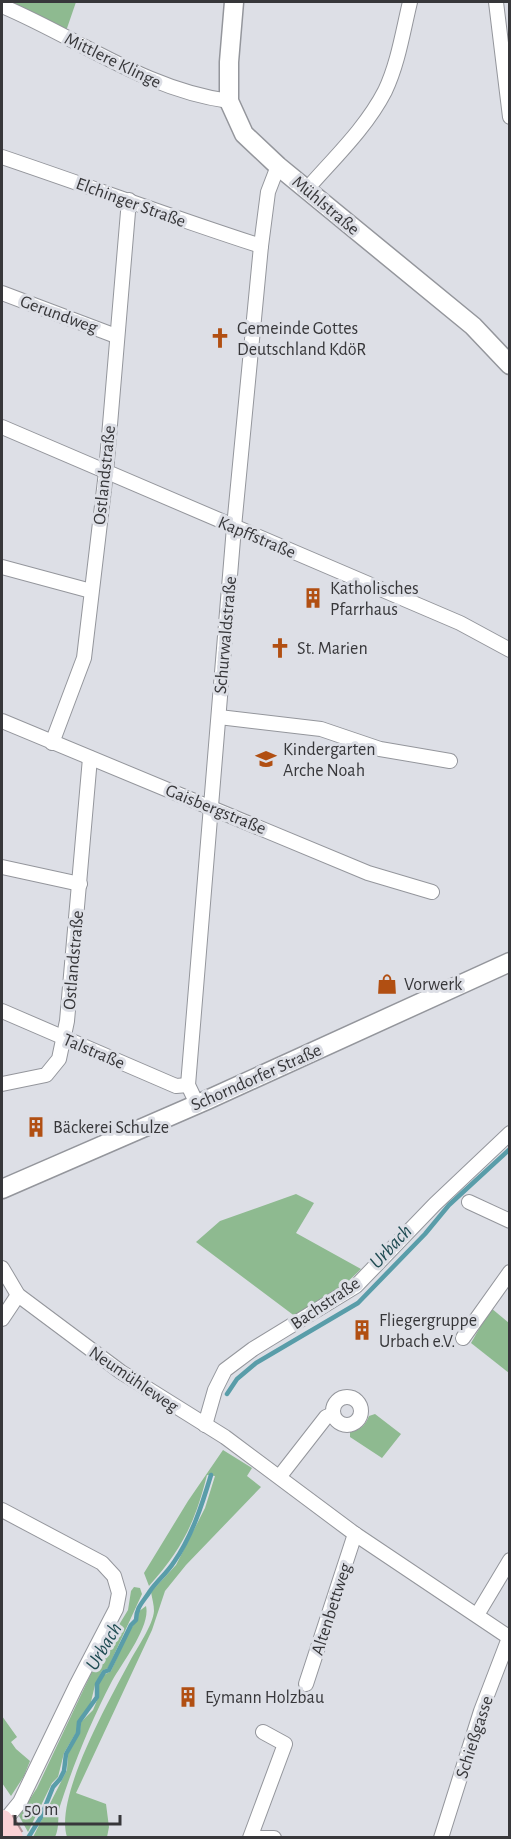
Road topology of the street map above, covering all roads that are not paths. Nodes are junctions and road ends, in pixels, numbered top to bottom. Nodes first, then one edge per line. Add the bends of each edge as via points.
1 (234, 2) edge
2 (410, 2) edge
3 (496, 2) edge
4 (2, 6) edge
5 (229, 101) junction
6 (510, 117) edge
7 (2, 157) edge
8 (278, 166) junction
9 (307, 189) junction
10 (129, 200) junction
11 (261, 246) junction
12 (2, 293) edge
13 (116, 336) junction
14 (510, 365) edge
15 (2, 427) edge
16 (105, 472) junction
17 (234, 527) junction
18 (2, 567) edge
19 (91, 591) junction
20 (510, 650) edge
21 (219, 717) junction
22 (2, 721) edge
23 (52, 743) junction
24 (90, 758) junction
25 (450, 761) dead end
26 (211, 807) junction
27 (2, 867) edge
28 (80, 884) junction
29 (432, 892) dead end
30 (510, 963) edge
31 (2, 1011) edge
32 (65, 1038) junction
33 (2, 1084) edge
34 (188, 1085) junction
35 (197, 1104) junction
36 (510, 1133) edge
37 (2, 1189) edge
38 (469, 1202) dead end
39 (510, 1221) edge
40 (2, 1268) edge
41 (510, 1272) edge
42 (18, 1295) junction
43 (2, 1319) edge
44 (463, 1338) dead end
45 (333, 1414) dead end
46 (205, 1425) junction
47 (280, 1476) junction
48 (2, 1510) edge
49 (355, 1534) junction
50 (510, 1560) edge
51 (477, 1615) junction
52 (509, 1638) edge
53 (306, 1684) dead end
54 (263, 1732) dead end
55 (2, 1822) edge
56 (12, 1838) edge
57 (250, 1838) edge
58 (260, 1838) edge
59 (274, 1838) edge
60 (441, 1838) edge

1 - 5 street, Mühlstraße
2 - 9 street via 386,89 371,114
3 - 6 street
4 - 5 street, Mittlere Klinge via 167,87
5 - 8 street, Mühlstraße via 244,134
7 - 10 street, Elchinger Straße
8 - 9 street, Mühlstraße
8 - 11 street, Schurwaldstraße via 268,192
9 - 14 street, Mühlstraße via 473,326
10 - 11 street, Elchinger Straße
10 - 13 street, Ostlandstraße
11 - 17 street, Schurwaldstraße
12 - 13 street, Gerundweg
13 - 16 street, Ostlandstraße
15 - 16 street, Kapffstraße
16 - 17 street, Kapffstraße
16 - 19 street, Ostlandstraße
17 - 20 street, Kapffstraße via 460,623
17 - 21 street, Schurwaldstraße
18 - 19 street
19 - 23 street, Ostlandstraße via 84,658
21 - 25 street via 321,729 380,749
21 - 26 street, Schurwaldstraße
22 - 23 street, Gaisbergstraße
23 - 24 street, Gaisbergstraße
24 - 26 street, Gaisbergstraße
24 - 28 street, Ostlandstraße
26 - 29 street, Gaisbergstraße via 368,873
26 - 34 street, Schurwaldstraße
27 - 28 street
28 - 32 street, Ostlandstraße
30 - 35 street, Schorndorfer Straße
31 - 32 street, Talstraße
32 - 33 street, Ostlandstraße via 59,1059 46,1075
32 - 34 street, Talstraße via 176,1086
34 - 35 street
35 - 37 street, Schorndorfer Straße
36 - 46 street, Bachstraße via 356,1286 225,1370 214,1390
38 - 39 street
40 - 42 street, Neumühleweg
41 - 44 street
42 - 43 street
42 - 46 street, Neumühleweg via 121,1372
45 - 47 street via 326,1417
46 - 47 street, Neumühleweg
47 - 49 street, Neumühleweg
48 - 55 street via 102,1563 114,1576 119,1593 116,1609 20,1802
49 - 51 street, Neumühleweg
49 - 53 street, Altenbettweg
50 - 51 street
51 - 52 street, Neumühleweg
52 - 60 street, Schießgasse via 481,1711
54 - 57 street via 285,1744
55 - 56 highway, bridge
58 - 59 street

